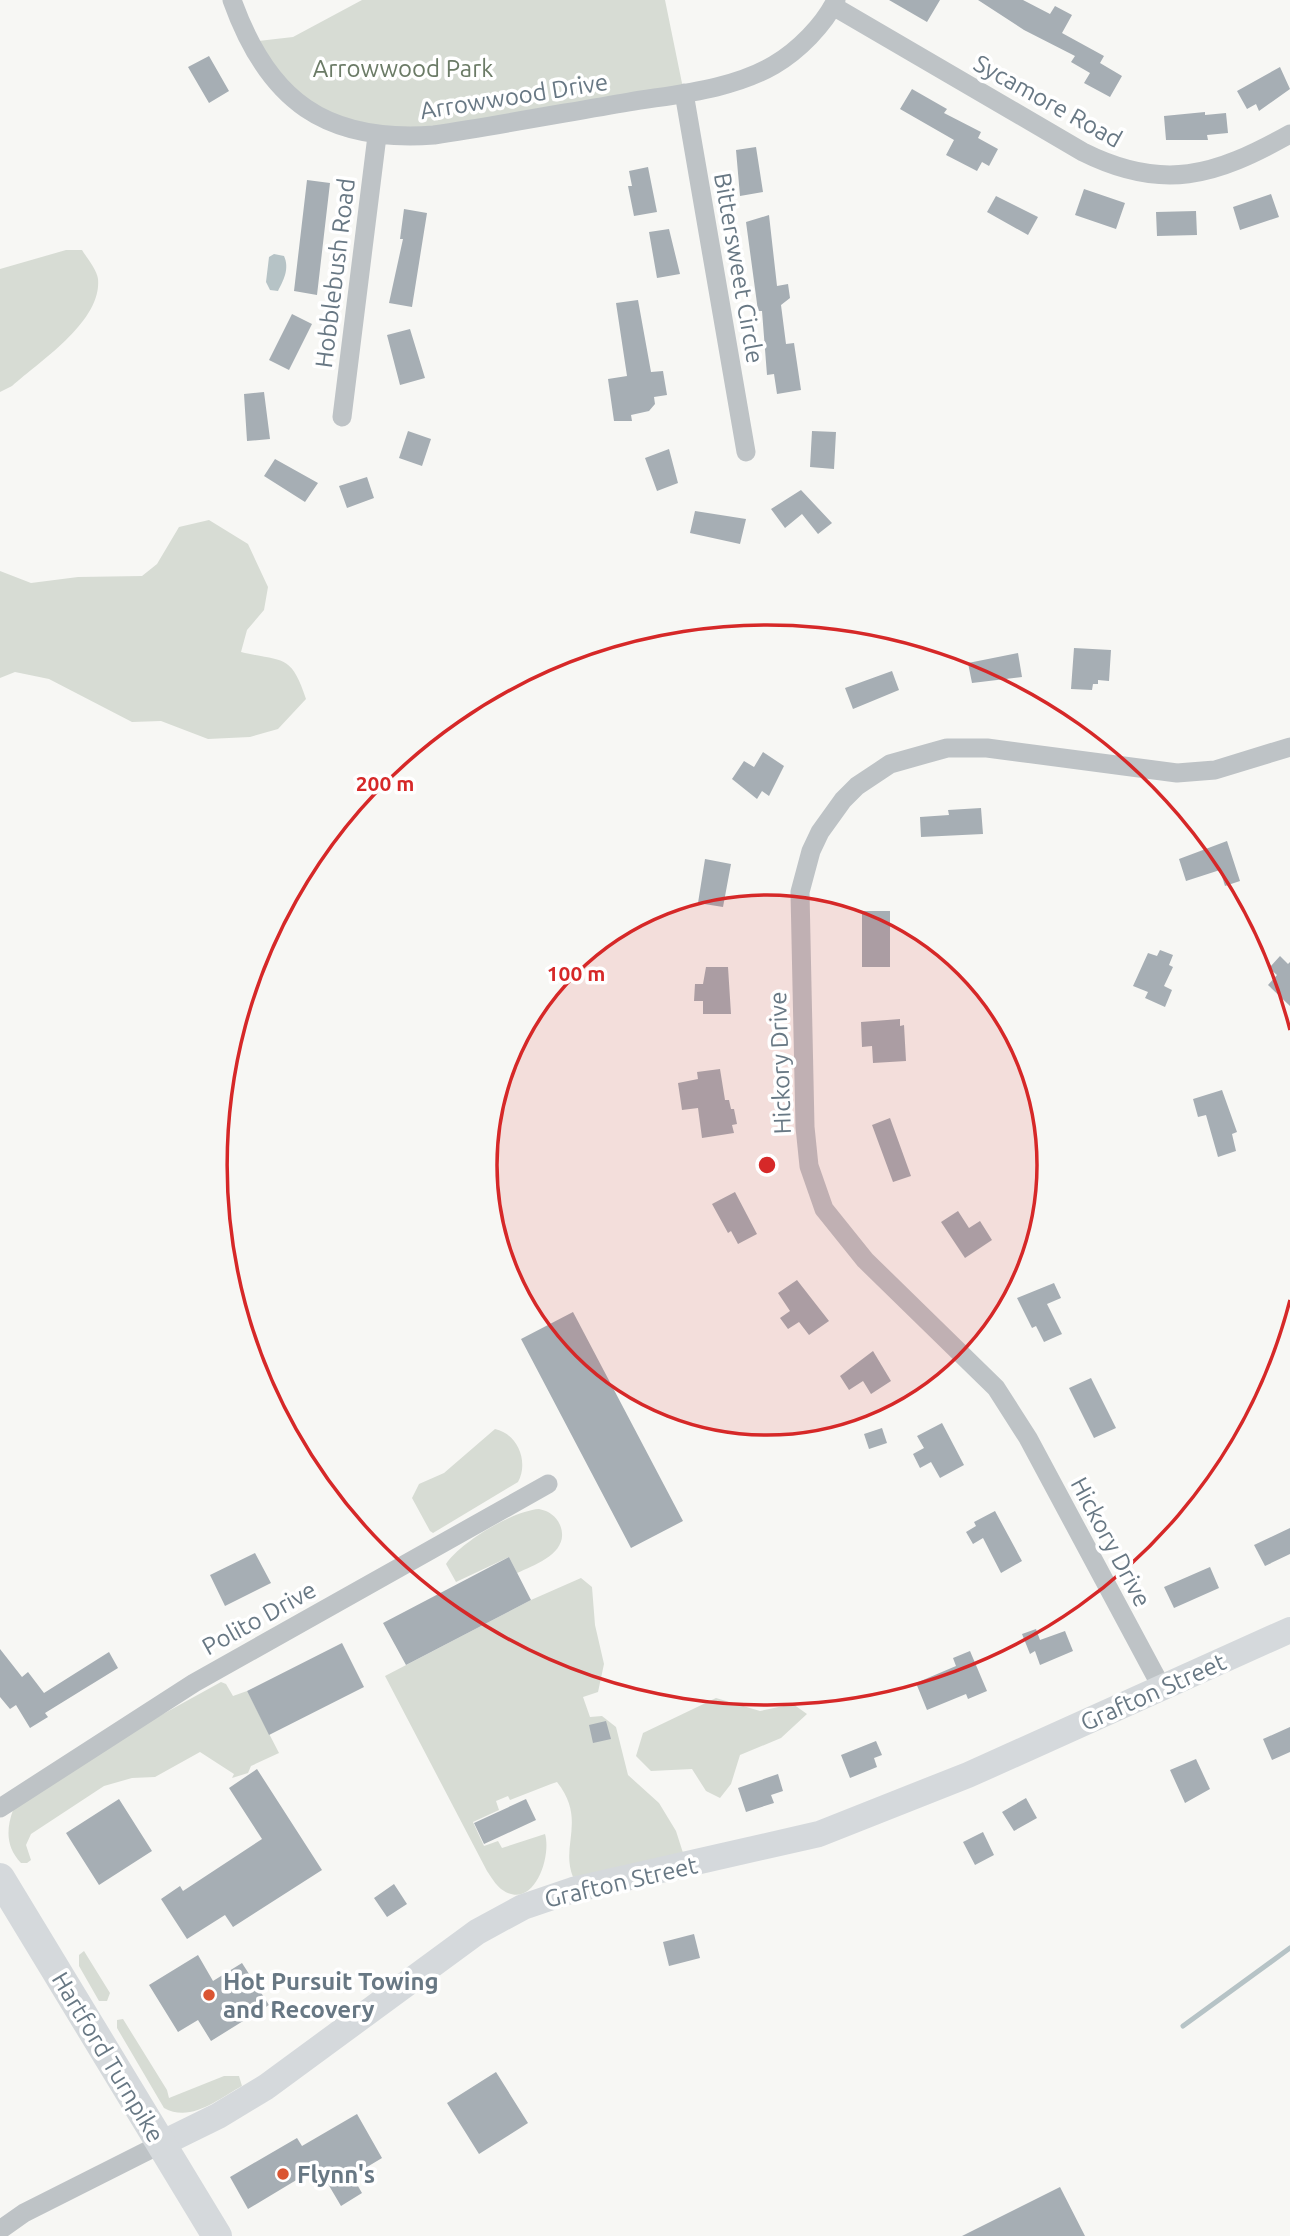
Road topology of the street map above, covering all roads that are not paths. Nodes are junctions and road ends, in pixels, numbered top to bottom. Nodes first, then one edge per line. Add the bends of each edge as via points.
1 (232, 0) edge
2 (834, 3) edge
3 (684, 93) junction
4 (1290, 134) edge
5 (377, 136) junction
6 (342, 417) dead end
7 (746, 452) dead end
8 (1290, 747) edge
9 (548, 1485) dead end
10 (1290, 1630) edge
11 (1162, 1688) junction
12 (0, 1808) edge
13 (0, 1878) edge
14 (161, 2144) junction
15 (0, 2230) edge
16 (217, 2236) edge

1 - 5 street, Arrowwood Drive via 249,42 277,84 316,115
2 - 3 street, Arrowwood Drive via 807,38 776,64 739,80
2 - 4 street, Sycamore Road via 1083,152 1123,169 1148,175 1194,175 1237,162
3 - 5 street, Arrowwood Drive via 434,135
3 - 7 street, Bittersweet Circle
5 - 6 street, Hobblebush Road
8 - 11 street, Hickory Drive via 1195,773 987,748 947,748 908,757 873,774 837,807 811,851 800,892 805,1127 810,1166 824,1209 865,1260 996,1388 1028,1438
9 - 12 street, Polito Drive via 194,1683
10 - 11 street, Grafton Street
11 - 14 street, Grafton Street via 936,1789 819,1834 573,1890 523,1907 477,1932 266,2087
13 - 14 main road, Hartford Turnpike
14 - 15 street, Grafton Street via 24,2213
14 - 16 main road, Hartford Turnpike

